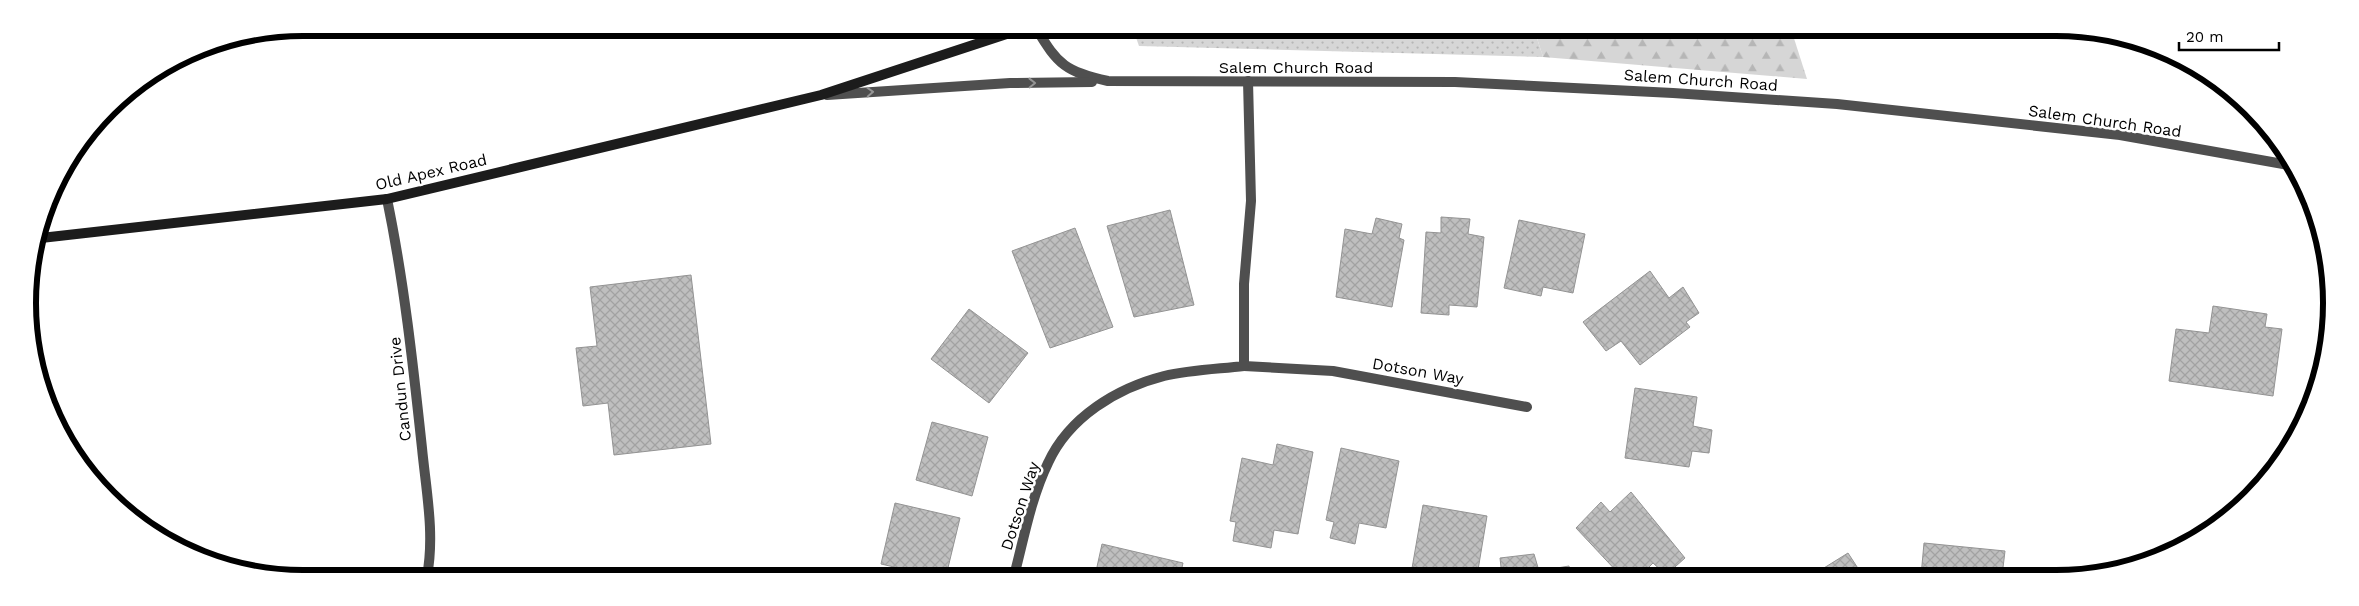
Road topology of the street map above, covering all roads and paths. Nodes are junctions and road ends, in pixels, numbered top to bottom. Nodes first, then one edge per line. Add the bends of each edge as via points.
1 (1001, 36) edge
2 (1041, 36) edge
3 (1108, 82) junction
4 (1248, 82) junction
5 (821, 95) junction
6 (2283, 164) edge
7 (387, 199) junction
8 (44, 238) edge
9 (1244, 366) junction
10 (1527, 407) dead end
11 (428, 570) edge
12 (1016, 570) edge

1 - 5 main road, Old Apex Road
2 - 3 street, Salem Church Road via 1053,56 1065,66 1084,76
3 - 4 street, Salem Church Road
5 -> 3 street, Salem Church Road via 1010,83
4 - 6 street, Salem Church Road via 1455,82 1836,104 2120,135
4 - 9 street via 1251,201 1244,284
5 - 7 main road, Old Apex Road
7 - 8 main road, Old Apex Road
7 - 11 street, Candun Drive via 410,333 429,521
9 - 10 street, Dotson Way via 1333,371
9 - 12 street, Dotson Way via 1165,376 1138,384 1108,399 1076,423 1048,462 1030,512

